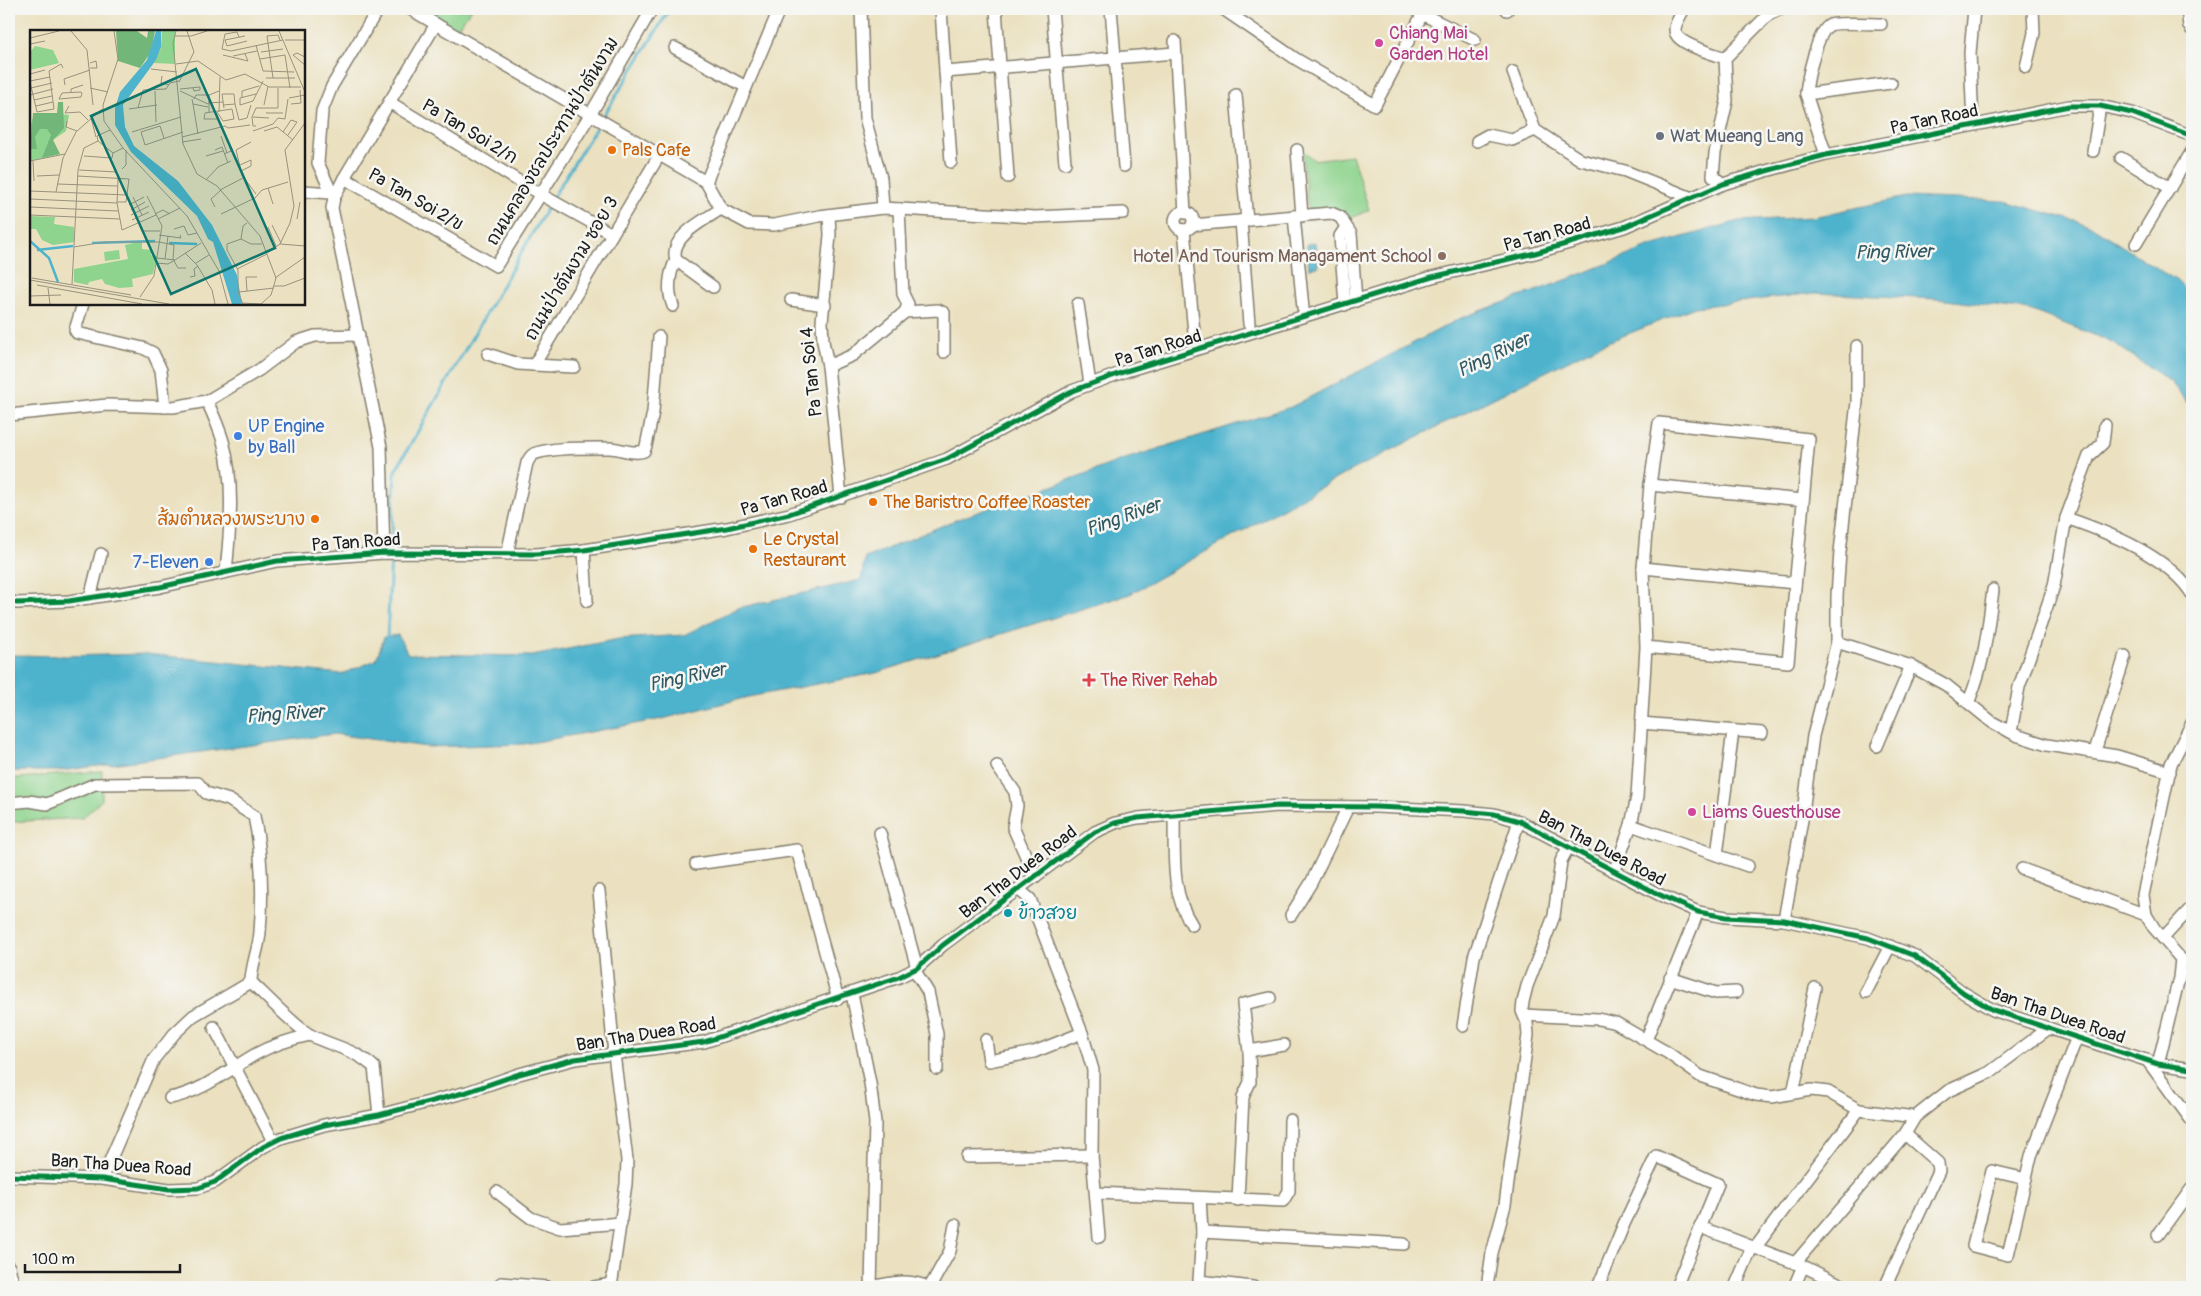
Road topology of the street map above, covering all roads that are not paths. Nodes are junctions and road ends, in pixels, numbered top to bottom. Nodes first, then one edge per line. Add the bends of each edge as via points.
1 (378, 9) edge
2 (410, 9) edge
3 (652, 9) edge
4 (861, 9) edge
5 (941, 9) edge
6 (996, 9) edge
7 (1052, 9) edge
8 (1111, 9) edge
9 (1223, 9) edge
10 (1684, 9) edge
11 (1781, 9) edge
12 (1974, 9) edge
13 (2034, 9) edge
14 (2188, 9) edge
15 (779, 10) edge
16 (1424, 11) edge
17 (436, 24) junction
18 (1881, 24) dead end
19 (2192, 30) edge
20 (1475, 40) dead end
21 (1175, 41) dead end
22 (675, 48) dead end
23 (1175, 53) junction
24 (1115, 58) junction
25 (1725, 58) junction
26 (1057, 63) junction
27 (2026, 67) dead end
28 (1000, 68) junction
29 (945, 72) junction
30 (1513, 72) dead end
31 (1891, 83) dead end
32 (746, 87) junction
33 (1806, 94) junction
34 (1236, 95) dead end
35 (389, 102) junction
36 (2100, 106) junction
37 (590, 115) junction
38 (1973, 125) junction
39 (1535, 130) junction
40 (2192, 136) edge
41 (1477, 141) dead end
42 (1297, 150) dead end
43 (2093, 151) dead end
44 (2192, 151) edge
45 (660, 154) junction
46 (1826, 155) junction
47 (2121, 158) dead end
48 (951, 162) dead end
49 (1065, 163) dead end
50 (1124, 166) dead end
51 (1008, 177) dead end
52 (344, 178) junction
53 (706, 182) junction
54 (1723, 184) junction
55 (2170, 188) junction
56 (305, 191) edge
57 (540, 194) junction
58 (333, 196) junction
59 (1692, 198) junction
60 (721, 208) junction
61 (883, 208) junction
62 (899, 209) junction
63 (1123, 213) dead end
64 (829, 214) junction
65 (1298, 216) junction
66 (1244, 221) junction
67 (1346, 227) junction
68 (1188, 228) junction
69 (612, 234) junction
70 (2136, 244) dead end
71 (676, 260) junction
72 (496, 266) joint
73 (713, 287) dead end
74 (791, 300) dead end
75 (1356, 302) junction
76 (1078, 304) dead end
77 (83, 305) edge
78 (825, 305) junction
79 (1344, 305) junction
80 (673, 306) dead end
81 (1303, 308) dead end
82 (905, 312) junction
83 (1249, 324) dead end
84 (1194, 332) dead end
85 (359, 335) junction
86 (659, 338) dead end
87 (1857, 346) dead end
88 (944, 352) dead end
89 (488, 354) dead end
90 (534, 365) junction
91 (828, 366) junction
92 (574, 368) dead end
93 (1090, 384) junction
94 (207, 401) junction
95 (164, 407) junction
96 (9, 415) edge
97 (2105, 425) dead end
98 (1650, 485) junction
99 (841, 497) junction
100 (1803, 500) junction
101 (2066, 518) junction
102 (584, 550) junction
103 (384, 553) junction
104 (101, 554) dead end
105 (507, 554) junction
106 (1643, 568) junction
107 (226, 572) junction
108 (1795, 583) junction
109 (1993, 590) dead end
110 (2192, 594) edge
111 (90, 598) junction
112 (9, 601) edge
113 (587, 601) dead end
114 (1837, 642) junction
115 (1646, 647) junction
116 (2126, 656) dead end
117 (1910, 666) junction
118 (1969, 701) junction
119 (2192, 722) edge
120 (1642, 723) junction
121 (1733, 730) junction
122 (2011, 732) junction
123 (1762, 733) dead end
124 (1877, 746) dead end
125 (2095, 751) junction
126 (997, 766) dead end
127 (2170, 772) junction
128 (9, 803) edge
129 (1348, 807) junction
130 (1174, 815) junction
131 (1519, 821) junction
132 (1631, 825) junction
133 (880, 833) dead end
134 (1569, 846) junction
135 (1717, 855) junction
136 (696, 864) dead end
137 (1748, 866) dead end
138 (2022, 869) dead end
139 (1615, 870) junction
140 (1035, 877) junction
141 (1018, 889) junction
142 (599, 891) dead end
143 (2192, 907) edge
144 (1698, 912) junction
145 (1291, 915) dead end
146 (2146, 915) junction
147 (1784, 920) junction
148 (1192, 925) dead end
149 (2163, 938) junction
150 (1890, 946) junction
151 (915, 969) junction
152 (1670, 978) junction
153 (251, 982) junction
154 (1815, 988) dead end
155 (1736, 992) dead end
156 (1866, 992) dead end
157 (852, 994) junction
158 (1270, 998) dead end
159 (838, 999) junction
160 (1524, 1015) junction
161 (1463, 1026) dead end
162 (214, 1027) dead end
163 (2049, 1028) junction
164 (1082, 1033) junction
165 (310, 1035) junction
166 (2077, 1037) junction
167 (986, 1040) dead end
168 (1646, 1040) junction
169 (1284, 1045) dead end
170 (1249, 1051) junction
171 (614, 1054) junction
172 (2153, 1062) junction
173 (236, 1066) junction
174 (937, 1069) dead end
175 (2192, 1069) edge
176 (1793, 1093) junction
177 (170, 1098) dead end
178 (1859, 1110) junction
179 (379, 1115) junction
180 (1915, 1117) junction
181 (1290, 1120) dead end
182 (2192, 1121) edge
183 (1905, 1134) junction
184 (273, 1141) junction
185 (1092, 1155) junction
186 (966, 1157) dead end
187 (9, 1176) edge
188 (102, 1179) junction
189 (2026, 1179) junction
190 (2192, 1188) edge
191 (498, 1192) dead end
192 (1096, 1193) junction
193 (1200, 1198) junction
194 (1238, 1200) junction
195 (621, 1223) junction
196 (955, 1225) dead end
197 (1700, 1227) junction
198 (1202, 1232) junction
199 (1099, 1236) dead end
200 (2158, 1236) dead end
201 (1404, 1244) dead end
202 (1753, 1247) junction
203 (1799, 1264) junction
204 (9, 1267) edge
205 (501, 1283) dead end
206 (611, 1286) edge
207 (14, 1287) edge
208 (547, 1287) edge
209 (594, 1287) edge
210 (871, 1287) edge
211 (929, 1287) edge
212 (1253, 1287) edge
213 (1486, 1287) edge
214 (1598, 1287) edge
215 (1676, 1287) edge
216 (1735, 1287) edge
217 (1794, 1287) edge
218 (1846, 1287) edge
219 (1885, 1287) edge

1 - 58 street via 332,86 322,110 318,163
2 - 17 street
3 - 37 street, ถนนคลองชลประทานป่าตันงาม
4 - 61 street via 865,118 881,178
5 - 29 street
6 - 28 street
7 - 26 street
8 - 24 street
9 - 16 street via 1296,59 1375,105
10 - 25 street via 1675,28 1676,34 1683,42
11 - 25 street via 1769,14
12 - 38 street via 1970,53
13 - 27 street via 2034,33
14 - 19 street
15 - 32 street
16 - 20 street
17 - 35 street
17 - 37 street
18 - 33 street via 1831,24 1824,30 1808,76
21 - 23 street
22 - 32 street
23 - 24 street
23 - 68 street via 1185,213 1178,215 1176,222 1179,229
24 - 26 street
24 - 50 street
25 - 54 street via 1727,101 1713,176
26 - 28 street
26 - 49 street
28 - 29 street
28 - 51 street
29 - 48 street
30 - 39 street
31 - 33 street
32 - 53 street
33 - 46 street
34 - 66 street
35 - 52 street
35 - 57 street, Pa Tan Soi 2/ก
36 - 38 street, Pa Tan Road via 2069,106
36 - 40 street, Pa Tan Road via 2132,113
36 - 43 street
37 - 45 street
37 - 57 street, ถนนคลองชลประทานป่าตันงาม
38 - 46 street, Pa Tan Road
39 - 41 street via 1512,140 1488,135
39 - 59 street via 1580,160 1625,171
42 - 65 street
44 - 55 street
45 - 53 street
45 - 69 street, ถนนป่าตันงาม ซอย 3
46 - 54 street, Pa Tan Road
47 - 55 street
52 - 58 street
52 - 72 street, Pa Tan Soi 2/ข
53 - 60 street
54 - 59 street, Pa Tan Road
55 - 70 street
56 - 58 street
57 - 69 street, Pa Tan Soi 2/ก
57 - 72 street, ถนนคลองชลประทานป่าตันงาม
58 - 85 street via 334,222
59 - 75 street, Pa Tan Road via 1624,227 1535,253 1432,277
60 - 64 street via 750,224 774,225
60 - 71 street via 677,244
61 - 62 street
61 - 64 street
62 - 63 street via 1035,217
62 - 82 street via 903,294 908,304
64 - 78 street, Pa Tan Soi 4
65 - 66 street
65 - 67 street via 1331,213 1340,217
65 - 81 street
66 - 68 street
66 - 83 street
67 - 75 street via 1351,234
67 - 79 street via 1340,236
68 - 84 street
69 - 90 street, ถนนป่าตันงาม ซอย 3
71 - 73 street
71 - 80 street via 670,278
74 - 78 street
75 - 79 street, Pa Tan Road
76 - 93 street
77 - 95 street via 75,330 77,334 153,353 161,370
78 - 91 street, Pa Tan Soi 4 via 823,340
79 - 93 street, Pa Tan Road
82 - 88 street via 938,310 944,313
82 - 91 street via 854,355
85 - 94 street via 316,336 296,342 259,370
85 - 103 street via 381,447
86 - 105 street via 653,412 644,451 565,449 531,456
87 - 114 street via 1857,402 1840,552
89 - 90 street via 518,364
90 - 92 street, ถนนป่าตันงาม ซอย 3
91 - 99 street, Pa Tan Soi 4
93 - 99 street, Pa Tan Road via 1055,399 947,459
94 - 95 street
94 - 107 street via 223,442 229,484
95 - 96 street via 107,405
97 - 101 street via 2103,443 2090,456
98 - 100 street
98 - 100 street via 1659,423 1809,439
98 - 106 street
99 - 102 street, Pa Tan Road via 789,514 727,528
100 - 108 street
101 - 110 street via 2147,552 2187,585
101 - 122 street via 2054,586 2019,687
102 - 105 street, Pa Tan Road
102 - 113 street
103 - 105 street, Pa Tan Road
103 - 107 street, Pa Tan Road via 277,561
104 - 111 street
106 - 108 street
106 - 115 street
107 - 111 street, Pa Tan Road
108 - 115 street via 1788,662
109 - 118 street via 1986,645
111 - 112 street, Pa Tan Road via 60,602
114 - 117 street
114 - 147 street via 1813,736
115 - 120 street
116 - 125 street
117 - 118 street
117 - 124 street
118 - 122 street via 1992,722
119 - 127 street
120 - 121 street
120 - 132 street
121 - 123 street
121 - 135 street
122 - 125 street via 2047,745
125 - 127 street
126 - 140 street via 1015,792 1017,806 1013,827
127 - 146 street via 2143,895
128 - 153 street via 29,801 47,804 95,784 181,782 198,783 206,793 229,800 254,816 262,896 260,934
129 - 130 street, Ban Tha Duea Road via 1278,806
129 - 131 street, Ban Tha Duea Road via 1464,811
129 - 145 street via 1311,883
130 - 140 street, Ban Tha Duea Road via 1114,823
130 - 148 street via 1176,888 1183,912
131 - 134 street, Ban Tha Duea Road
131 - 161 street via 1474,957
132 - 135 street
132 - 139 street
133 - 151 street
134 - 139 street, Ban Tha Duea Road
134 - 160 street via 1561,861 1554,916 1526,986
135 - 137 street
136 - 159 street via 797,850
138 - 146 street
139 - 144 street, Ban Tha Duea Road
140 - 141 street, Ban Tha Duea Road
141 - 151 street, Ban Tha Duea Road
141 - 164 street via 1030,900
142 - 171 street
143 - 149 street
144 - 147 street, Ban Tha Duea Road
144 - 152 street
146 - 149 street
147 - 150 street, Ban Tha Duea Road via 1868,938
149 - 172 street via 2181,959 2179,978
150 - 156 street
150 - 163 street, Ban Tha Duea Road via 1915,956 1964,993 1993,1010
151 - 157 street, Ban Tha Duea Road
151 - 174 street via 928,992 937,1034
152 - 155 street via 1716,993
152 - 168 street
153 - 165 street
153 - 188 street via 193,1016 154,1059
154 - 176 street
157 - 159 street, Ban Tha Duea Road
157 - 210 street via 875,1122
158 - 170 street via 1243,1004
159 - 171 street, Ban Tha Duea Road via 704,1042
160 - 168 street via 1598,1019 1616,1023
160 - 213 street via 1528,1034 1506,1205
162 - 173 street
163 - 166 street, Ban Tha Duea Road
163 - 180 street via 1990,1072 1948,1091
164 - 167 street via 1034,1052 990,1061
164 - 185 street via 1093,1070
165 - 173 street via 258,1053
165 - 179 street via 347,1048 374,1067
166 - 172 street, Ban Tha Duea Road
166 - 189 street via 2031,1156
168 - 176 street via 1700,1076 1756,1095 1772,1097
169 - 170 street
170 - 194 street via 1250,1082 1243,1097
171 - 179 street, Ban Tha Duea Road via 575,1059
171 - 195 street via 627,1160
172 - 175 street, Ban Tha Duea Road
172 - 182 street
173 - 177 street via 188,1095
173 - 184 street
176 - 178 street via 1828,1092
178 - 180 street
178 - 202 street
179 - 184 street, Ban Tha Duea Road via 324,1125
180 - 183 street
181 - 194 street via 1290,1191 1283,1201
183 - 203 street
183 - 219 street via 1938,1163 1939,1172
184 - 188 street, Ban Tha Duea Road via 215,1182 198,1188 169,1189
185 - 186 street
185 - 192 street
187 - 188 street, Ban Tha Duea Road
189 - 189 street via 2008,1255 1972,1246 1992,1171
190 - 200 street
191 - 195 street via 531,1218 560,1228
192 - 193 street
192 - 199 street
193 - 194 street
193 - 198 street
195 - 206 street
196 - 211 street via 950,1251
197 - 202 street
197 - 214 street via 1718,1184 1656,1156
197 - 215 street
198 - 201 street
198 - 212 street via 1200,1281
202 - 203 street
202 - 216 street
203 - 217 street
203 - 218 street
204 - 207 street
205 - 208 street
206 - 209 street
210 - 211 street via 909,1281

